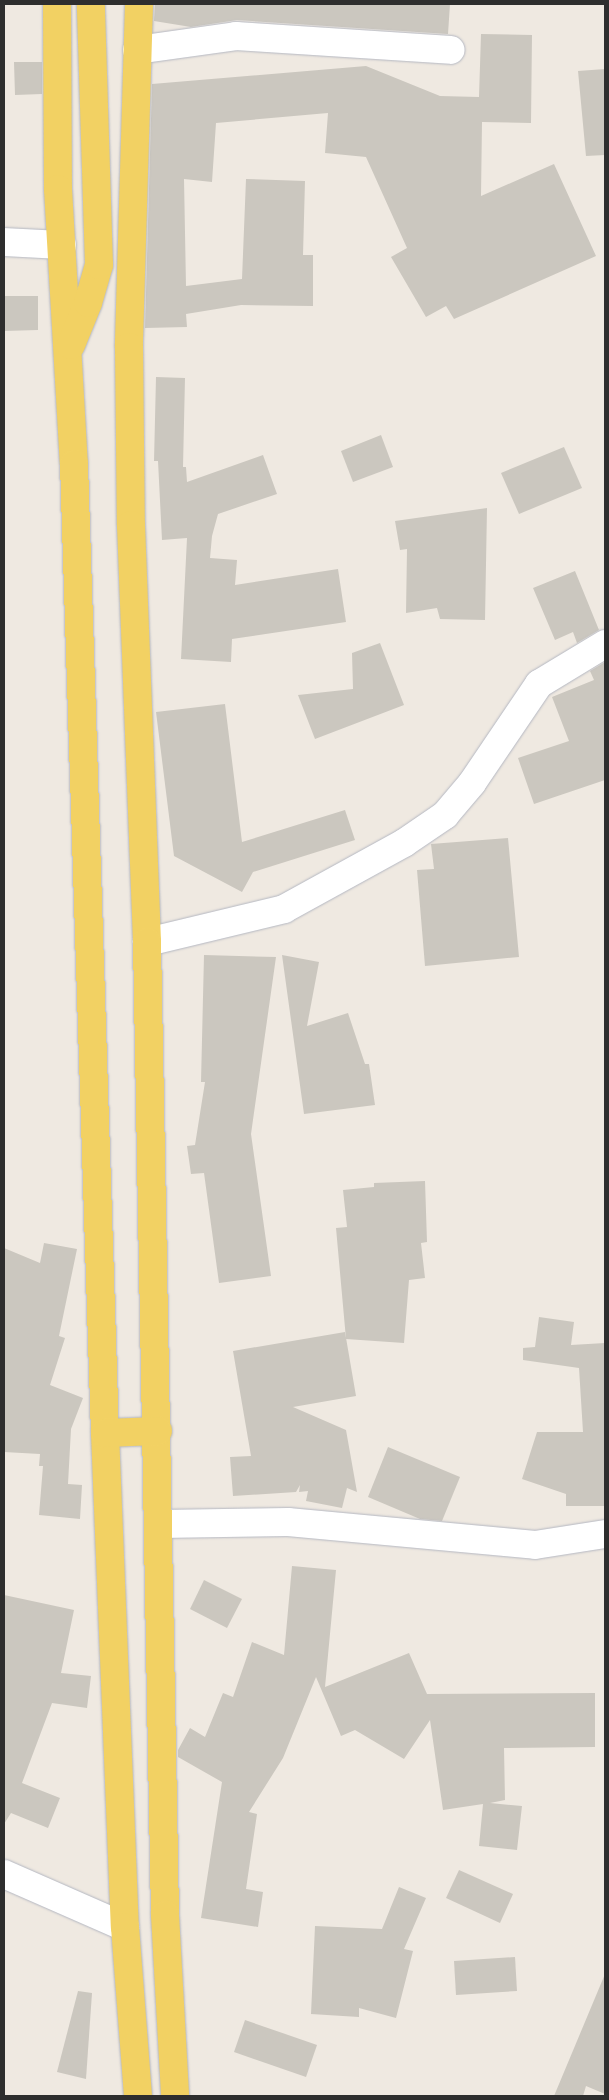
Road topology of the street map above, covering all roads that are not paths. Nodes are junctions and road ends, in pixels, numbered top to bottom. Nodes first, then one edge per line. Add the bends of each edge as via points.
1 (56, 4) edge
2 (91, 4) edge
3 (138, 4) edge
4 (137, 50) junction
5 (451, 50) dead end
6 (4, 242) edge
7 (62, 245) junction
8 (99, 265) junction
9 (128, 347) junction
10 (68, 352) junction
11 (605, 644) edge
12 (147, 942) junction
13 (158, 1431) junction
14 (105, 1433) junction
15 (160, 1524) junction
16 (605, 1534) edge
17 (4, 1874) edge
18 (125, 1927) junction
19 (138, 2096) edge
20 (176, 2096) edge

1 - 7 main road via 58,189
2 - 8 main road
3 - 4 main road
4 - 5 street via 236,36
4 - 9 main road
6 - 7 street
7 - 10 main road
8 - 9 main road
8 - 10 main road
9 - 12 main road via 131,525
10 - 14 main road
11 - 12 street via 539,684 472,783 445,815 404,843 284,909
12 - 13 main road
13 - 14 main road
13 - 15 main road
14 - 18 main road
15 - 16 street via 288,1522 535,1545
15 - 20 main road via 165,1915
17 - 18 street
18 - 19 main road

